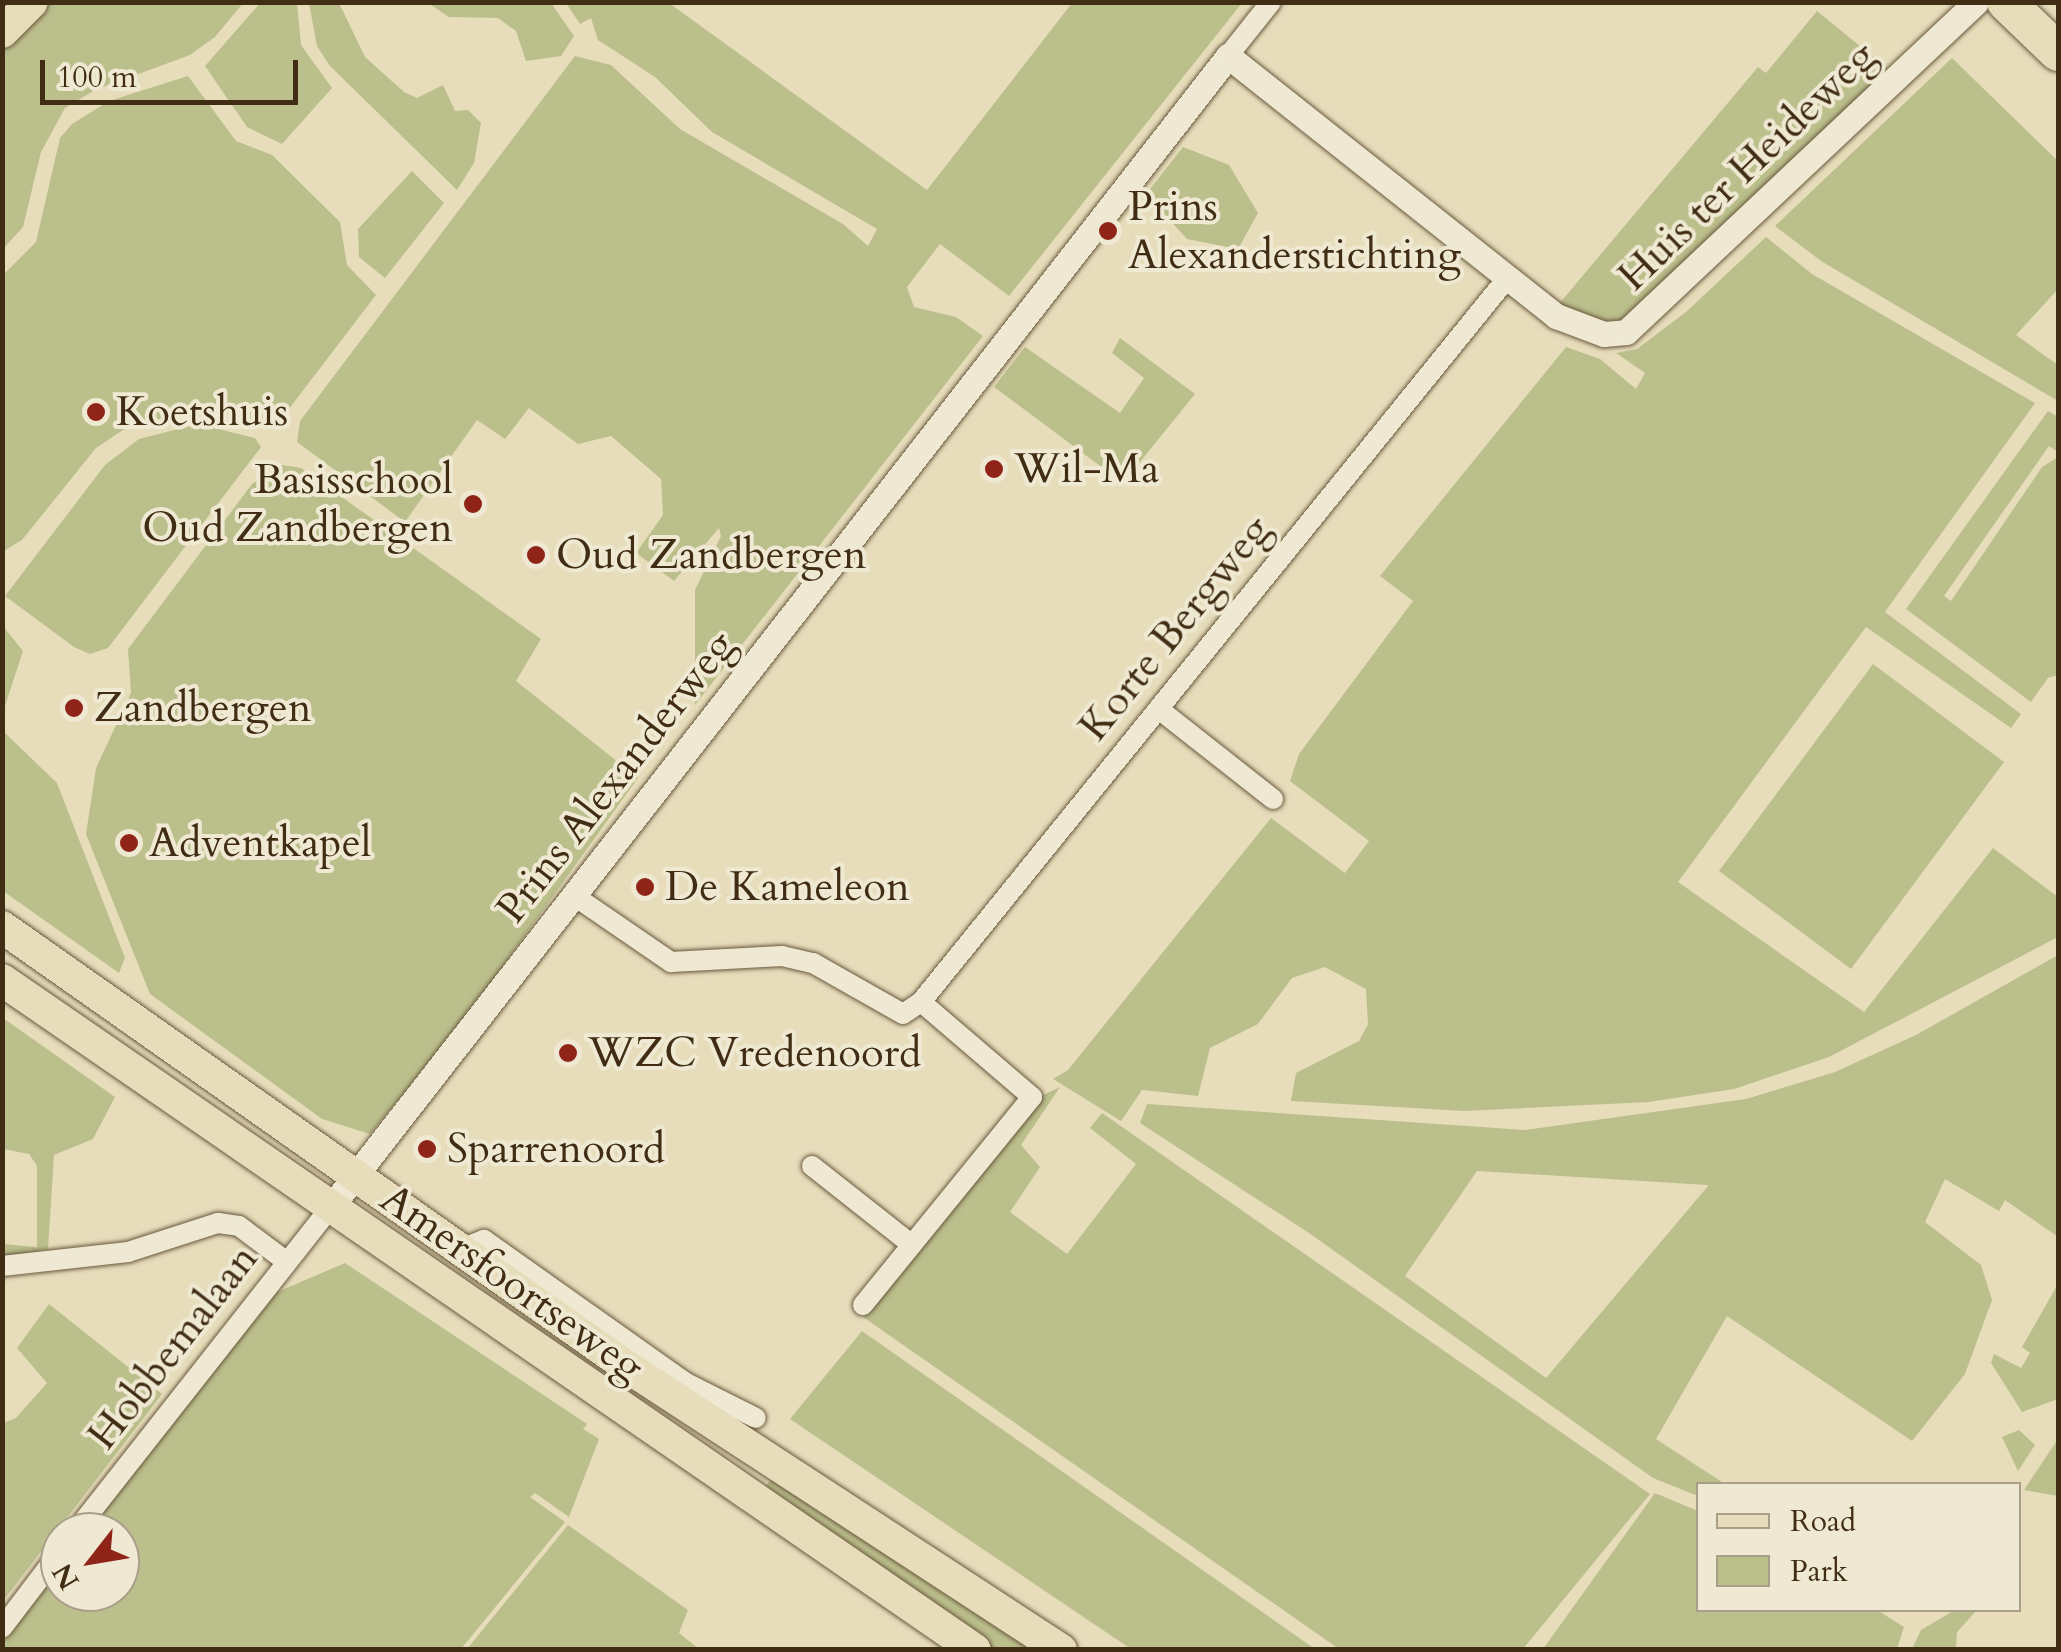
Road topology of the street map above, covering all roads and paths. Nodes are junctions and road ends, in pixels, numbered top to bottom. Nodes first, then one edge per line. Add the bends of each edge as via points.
1 (32, 2) edge
2 (1271, 2) edge
3 (1976, 2) edge
4 (2006, 2) edge
5 (2, 32) edge
6 (2058, 52) edge
7 (1228, 56) junction
8 (1508, 277) junction
9 (1160, 710) junction
10 (1274, 799) dead end
11 (573, 895) junction
12 (2, 927) edge
13 (2, 980) edge
14 (921, 1002) junction
15 (812, 1166) dead end
16 (355, 1176) junction
17 (330, 1208) junction
18 (912, 1246) junction
19 (459, 1250) junction
20 (287, 1262) junction
21 (2, 1266) edge
22 (863, 1305) dead end
23 (756, 1418) dead end
24 (92, 1512) edge
25 (40, 1578) edge
26 (2, 1628) edge
27 (976, 1650) edge
28 (1061, 1650) edge

1 - 5 main road
2 - 7 street, Prins Alexanderweg
3 - 8 street, Huis ter Heideweg via 1626,332 1581,328
4 - 6 highway
7 - 8 street
7 - 11 street, Prins Alexanderweg
8 - 9 street, Korte Bergweg
9 - 10 street
9 - 14 street, Korte Bergweg
11 - 14 street via 671,962 782,956 812,963 903,1014
11 - 16 street, Prins Alexanderweg
12 - 16 main road, Amersfoortseweg
13 - 17 main road, Amersfoortseweg
14 - 18 street via 1032,1097
15 - 18 street
16 - 17 street, Prins Alexanderweg
16 - 19 main road, Amersfoortseweg
17 - 20 street, Hobbemalaan
17 - 27 main road, Amersfoortseweg
18 - 22 street
19 - 23 street, Amersfoortseweg via 484,1240 686,1383
19 - 28 main road, Amersfoortseweg via 725,1433
20 - 21 street via 239,1226 218,1223 128,1252
20 - 24 street, Hobbemalaan
25 - 26 street

